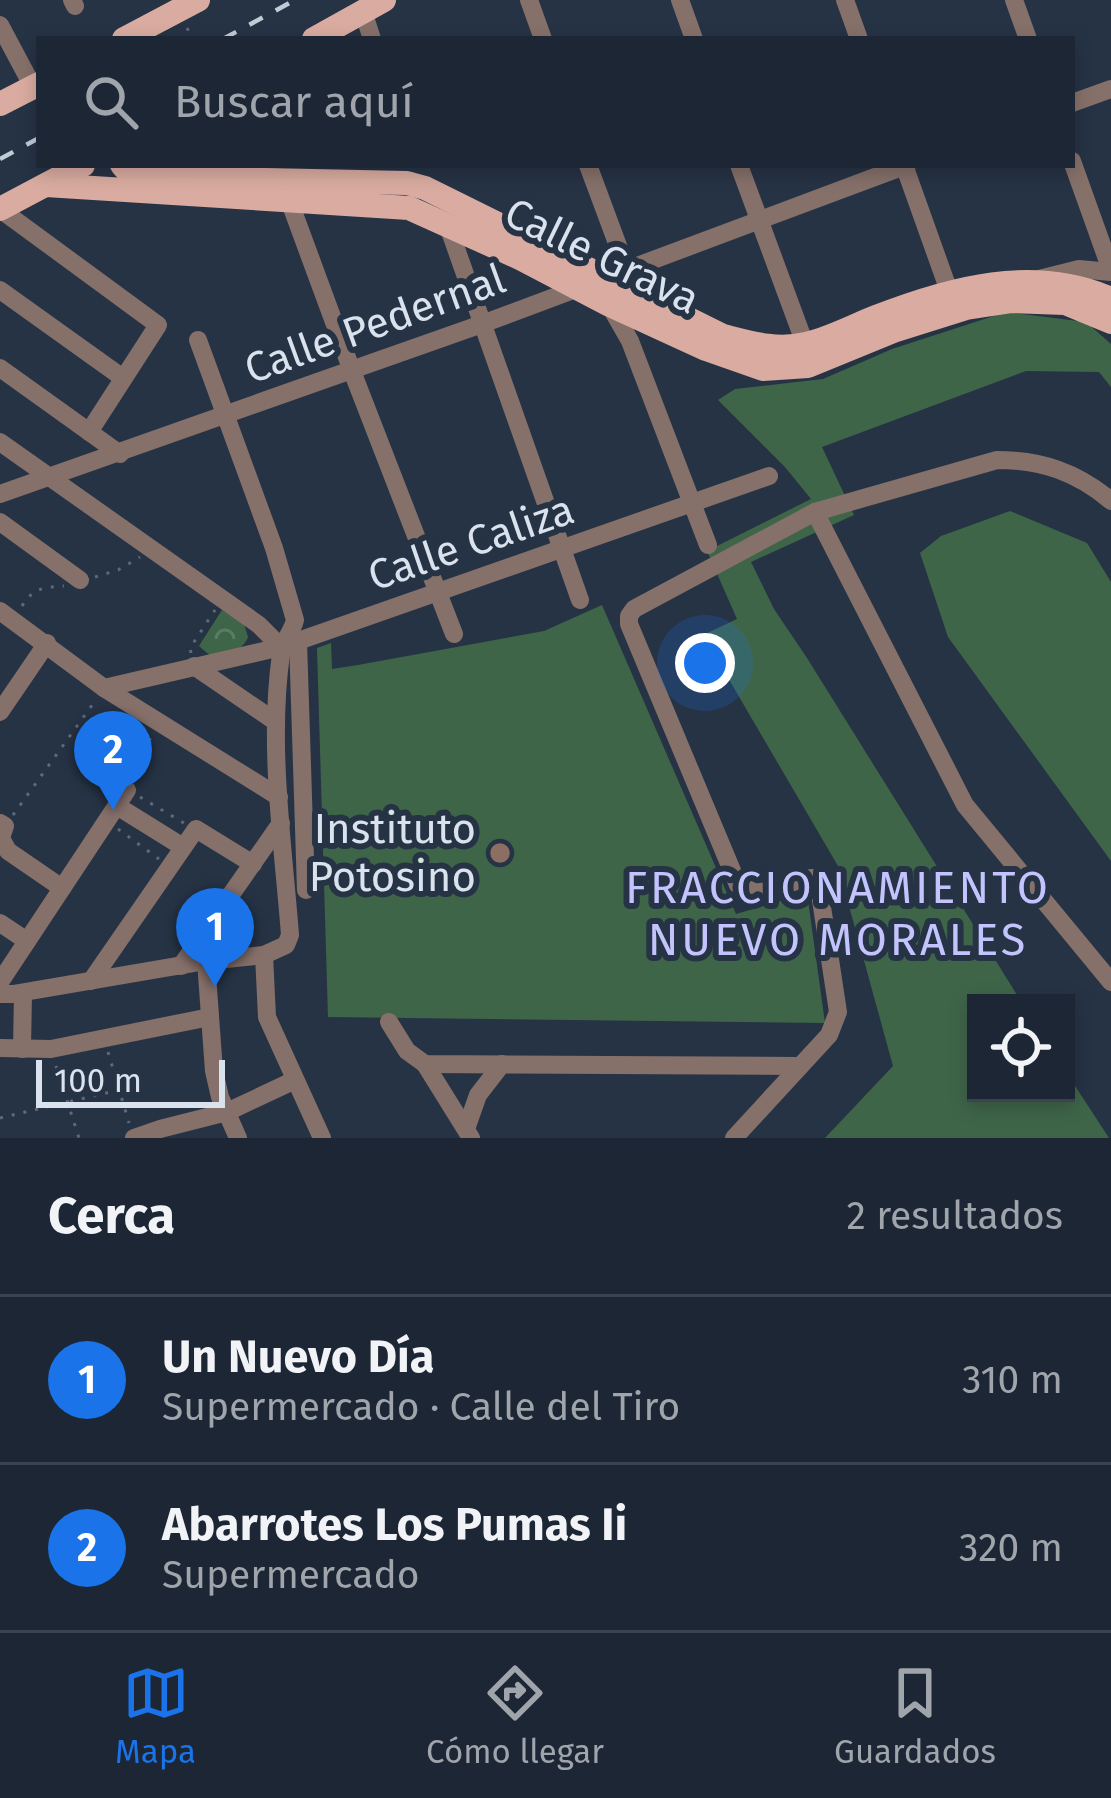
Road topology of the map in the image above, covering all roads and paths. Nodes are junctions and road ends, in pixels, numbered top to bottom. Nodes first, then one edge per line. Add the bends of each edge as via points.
1 (529, 0) edge
2 (680, 0) edge
3 (845, 0) edge
4 (1014, 0) edge
5 (183, 4) edge
6 (373, 6) edge
7 (0, 25) edge
8 (129, 36) edge
9 (319, 36) edge
10 (542, 36) edge
11 (693, 36) edge
12 (858, 36) edge
13 (1027, 36) edge
14 (36, 85) edge
15 (1111, 89) edge
16 (1075, 102) edge
17 (0, 104) edge
18 (77, 168) edge
19 (125, 168) edge
20 (590, 168) edge
21 (740, 168) edge
22 (897, 168) edge
23 (906, 168) edge
24 (1074, 168) edge
25 (253, 172) edge
26 (421, 176) edge
27 (46, 185) junction
28 (289, 200) junction
29 (0, 209) edge
30 (758, 220) junction
31 (447, 224) junction
32 (1111, 271) edge
33 (617, 273) junction
34 (1034, 280) junction
35 (578, 287) junction
36 (0, 290) edge
37 (949, 291) junction
38 (1111, 299) edge
39 (608, 304) junction
40 (1111, 322) edge
41 (482, 324) junction
42 (198, 340) dead end
43 (805, 344) junction
44 (0, 368) edge
45 (352, 371) junction
46 (123, 378) junction
47 (226, 416) junction
48 (89, 432) junction
49 (0, 442) edge
50 (120, 454) junction
51 (50, 476) junction
52 (769, 476) dead end
53 (0, 494) edge
54 (1111, 501) edge
55 (692, 502) junction
56 (815, 512) junction
57 (0, 522) edge
58 (708, 545) dead end
59 (563, 549) junction
60 (80, 580) dead end
61 (439, 593) junction
62 (222, 599) junction
63 (580, 600) dead end
64 (0, 611) edge
65 (454, 634) dead end
66 (47, 643) junction
67 (289, 644) junction
68 (194, 666) junction
69 (104, 688) junction
70 (2, 706) edge
71 (160, 722) junction
72 (276, 722) junction
73 (279, 797) junction
74 (117, 806) junction
75 (281, 823) junction
76 (2, 825) edge
77 (196, 830) junction
78 (184, 847) junction
79 (253, 864) junction
80 (170, 866) junction
81 (62, 888) junction
82 (306, 890) dead end
83 (0, 923) edge
84 (27, 941) junction
85 (264, 955) junction
86 (206, 962) junction
87 (181, 966) junction
88 (92, 981) junction
89 (0, 982) edge
90 (1111, 982) edge
91 (23, 993) junction
92 (0, 994) edge
93 (211, 1017) junction
94 (389, 1022) dead end
95 (0, 1048) edge
96 (22, 1048) junction
97 (111, 1060) dead end
98 (425, 1064) junction
99 (502, 1064) junction
100 (56, 1066) dead end
101 (800, 1066) junction
102 (295, 1080) junction
103 (119, 1090) junction
104 (68, 1102) junction
105 (227, 1112) junction
106 (0, 1118) edge
107 (161, 1133) edge
108 (468, 1133) edge
109 (79, 1138) edge
110 (134, 1138) edge
111 (238, 1138) edge
112 (322, 1138) edge
113 (734, 1138) edge

1 - 10 street
2 - 11 street
3 - 12 street
4 - 13 street
5 - 8 main road
6 - 9 main road
7 - 14 street
14 - 17 main road
15 - 16 street
18 - 27 main road
19 - 25 main road, Calle Grava via 133,177
20 - 33 street
21 - 30 street
22 - 30 street, Calle Pedernal
23 - 37 street
24 - 32 street
25 - 26 main road, Calle Grava via 407,183
26 - 33 main road, Calle Grava
27 - 28 main road, Calle Grava
27 - 29 main road
28 - 31 main road, Calle Grava via 409,208
28 - 45 street
29 - 46 street via 158,325
30 - 33 street, Calle Pedernal
30 - 43 street
31 - 35 main road, Calle Grava
31 - 41 street
32 - 34 street via 1079,268
33 - 35 street, Calle Pedernal
33 - 43 main road, Calle Grava via 723,335 764,347
34 - 37 main road, Calle Grava
34 - 38 main road, Calle Grava
35 - 39 main road, Calle Grava
35 - 41 street, Calle Pedernal
36 - 46 street
37 - 43 main road, Calle Grava
39 - 40 main road, Calle Grava via 763,369 808,366 896,330 1012,301 1065,303
39 - 55 street
41 - 45 street, Calle Pedernal
41 - 59 street
42 - 47 street
44 - 48 street
45 - 47 street, Calle Pedernal
45 - 61 street
46 - 48 street
47 - 50 street, Calle Pedernal
47 - 67 street via 294,610
48 - 50 street
49 - 51 street
50 - 51 street, Calle Pedernal
51 - 53 street, Calle Pedernal
51 - 62 street
52 - 55 street, Calle Caliza
54 - 56 street via 1048,465 997,460
55 - 58 street
55 - 59 street, Calle Caliza
56 - 90 street via 965,805
56 - 101 street via 628,616 738,884 768,893 812,878 819,887 838,1012
57 - 60 street
59 - 61 street, Calle Caliza
59 - 63 street
61 - 65 street
61 - 67 street, Calle Caliza
62 - 67 street
62 - 68 path via 190,648
64 - 66 street
66 - 69 street
66 - 70 street
67 - 68 street, Calle Caliza
67 - 72 street
67 - 82 street
68 - 69 street, Calle Caliza
68 - 72 street
69 - 71 street
69 - 76 path
71 - 73 street
71 - 74 path
72 - 73 street
73 - 75 street
74 - 77 path
74 - 78 street
74 - 80 path
74 - 81 street
75 - 79 street
75 - 85 street via 290,934 286,945
76 - 81 street via 8,851
77 - 78 street
77 - 79 street
78 - 80 street
79 - 87 street
80 - 88 street
81 - 84 street
83 - 84 street
84 - 89 street
85 - 86 street
85 - 102 street via 267,1016
86 - 87 street
86 - 93 street
87 - 88 street
88 - 91 street
91 - 92 street
91 - 96 street
93 - 96 street
93 - 105 street via 214,1071
94 - 98 street
95 - 96 street
97 - 103 path
98 - 99 street
98 - 108 street
99 - 101 street
99 - 108 street via 478,1095
100 - 104 path
101 - 113 street
102 - 105 street
102 - 112 street
103 - 104 path
103 - 110 path
104 - 106 path
104 - 109 path
105 - 107 street
105 - 111 street
107 - 110 street

